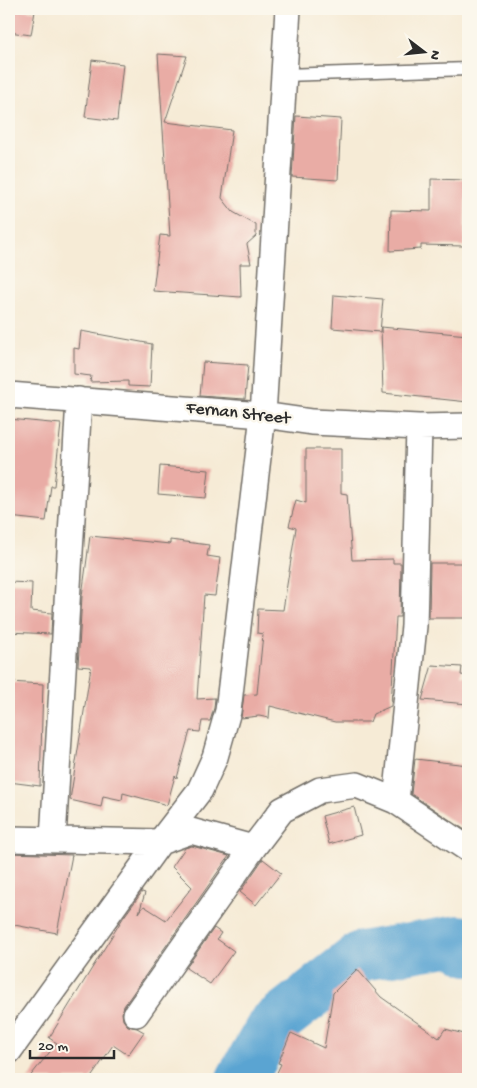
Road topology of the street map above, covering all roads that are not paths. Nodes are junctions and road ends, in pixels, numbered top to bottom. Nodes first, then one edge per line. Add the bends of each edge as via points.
1 (288, 9) edge
2 (468, 69) edge
3 (284, 75) junction
4 (9, 395) edge
5 (79, 400) junction
6 (263, 415) junction
7 (468, 426) edge
8 (419, 427) junction
9 (396, 801) junction
10 (9, 838) edge
11 (53, 839) junction
12 (160, 842) junction
13 (253, 848) junction
14 (468, 850) edge
15 (136, 1014) dead end
16 (9, 1051) edge

1 - 3 street
2 - 3 lane
3 - 6 street
4 - 5 street, Fernan Street
5 - 6 street, Fernan Street
5 - 11 street
6 - 8 street, Fernan Street via 312,422
6 - 12 street via 228,711 215,757 200,790
7 - 8 street, Fernan Street
8 - 9 street via 414,626
9 - 13 street via 357,785 320,790 282,810
9 - 14 street
10 - 11 street
11 - 12 street
12 - 13 street via 191,831
12 - 16 street
13 - 15 street

